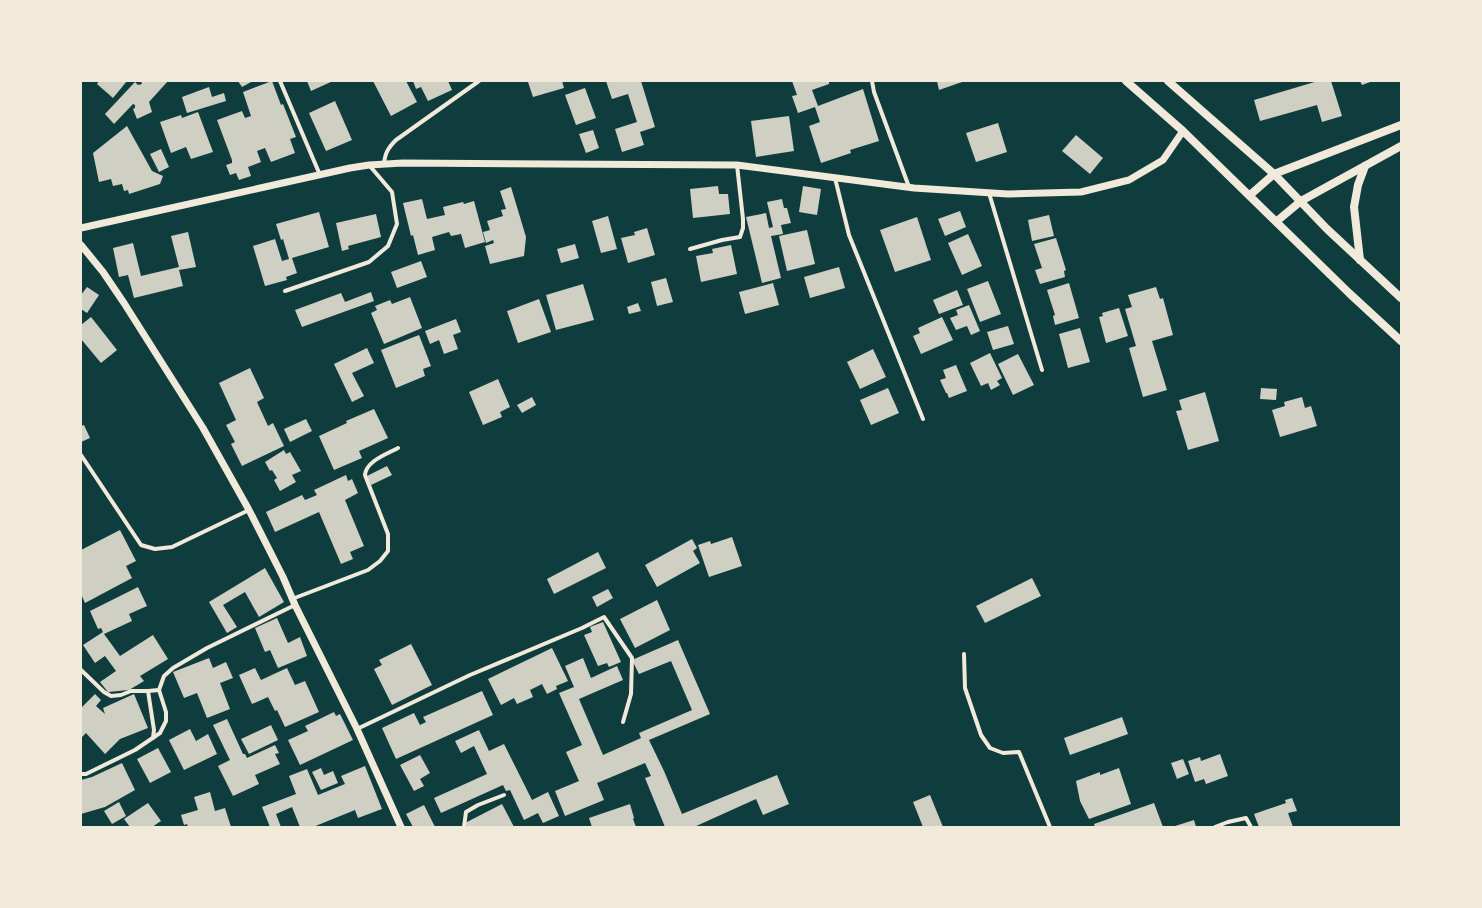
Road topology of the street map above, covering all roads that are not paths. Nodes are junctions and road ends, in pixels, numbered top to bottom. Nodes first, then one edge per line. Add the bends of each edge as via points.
1 (280, 81) edge
2 (479, 81) edge
3 (872, 81) edge
4 (1126, 81) edge
5 (1168, 81) edge
6 (1401, 125) edge
7 (1183, 131) junction
8 (1401, 146) edge
9 (384, 164) junction
10 (369, 165) junction
11 (737, 165) junction
12 (1365, 166) junction
13 (1274, 174) junction
14 (320, 175) junction
15 (836, 178) junction
16 (909, 187) junction
17 (988, 193) junction
18 (1250, 195) junction
19 (1302, 201) junction
20 (1277, 222) junction
21 (81, 228) edge
22 (81, 245) edge
23 (690, 249) dead end
24 (1360, 260) junction
25 (286, 291) dead end
26 (1401, 298) edge
27 (1401, 342) edge
28 (1042, 370) dead end
29 (923, 419) dead end
30 (398, 448) dead end
31 (81, 455) edge
32 (249, 510) junction
33 (294, 602) junction
34 (964, 654) dead end
35 (81, 670) edge
36 (159, 690) junction
37 (148, 691) junction
38 (623, 722) dead end
39 (357, 729) junction
40 (153, 738) junction
41 (81, 774) edge
42 (504, 795) dead end
43 (401, 827) edge
44 (464, 827) edge
45 (1050, 827) edge
46 (1215, 827) edge
47 (1251, 827) edge

1 - 14 street
2 - 9 street via 396,140 385,153
3 - 16 street
4 - 7 main road
5 - 13 main road
6 - 13 main road
7 - 17 street via 1163,160 1129,180 1081,192
7 - 18 main road
8 - 12 main road
9 - 10 street
9 - 11 street
10 - 14 street
10 - 25 street via 392,192 397,224 388,246 369,262
11 - 15 street
11 - 23 street via 743,219 740,237
12 - 19 main road
12 - 24 main road via 1354,207
13 - 18 main road
13 - 19 main road
14 - 21 street
15 - 16 street
15 - 29 street via 849,235
16 - 17 street
17 - 28 street
18 - 20 main road
19 - 20 main road
19 - 24 main road
20 - 27 main road
22 - 32 street via 124,303 203,428
24 - 26 main road
30 - 33 street via 369,464 365,469 365,475 388,534 388,551 368,570
31 - 32 street via 141,545 155,549 172,547
32 - 33 street
33 - 36 street via 173,668 164,676
33 - 39 street
34 - 45 street via 965,688 981,734 990,748 1003,753 1019,752
35 - 37 street via 111,696 131,691
36 - 37 street
36 - 40 street via 166,721
37 - 40 street
38 - 39 street via 631,694 632,658 604,616 582,628 470,675
39 - 43 street
40 - 41 street via 135,750 86,774
42 - 44 street via 466,812
46 - 47 street via 1246,818

